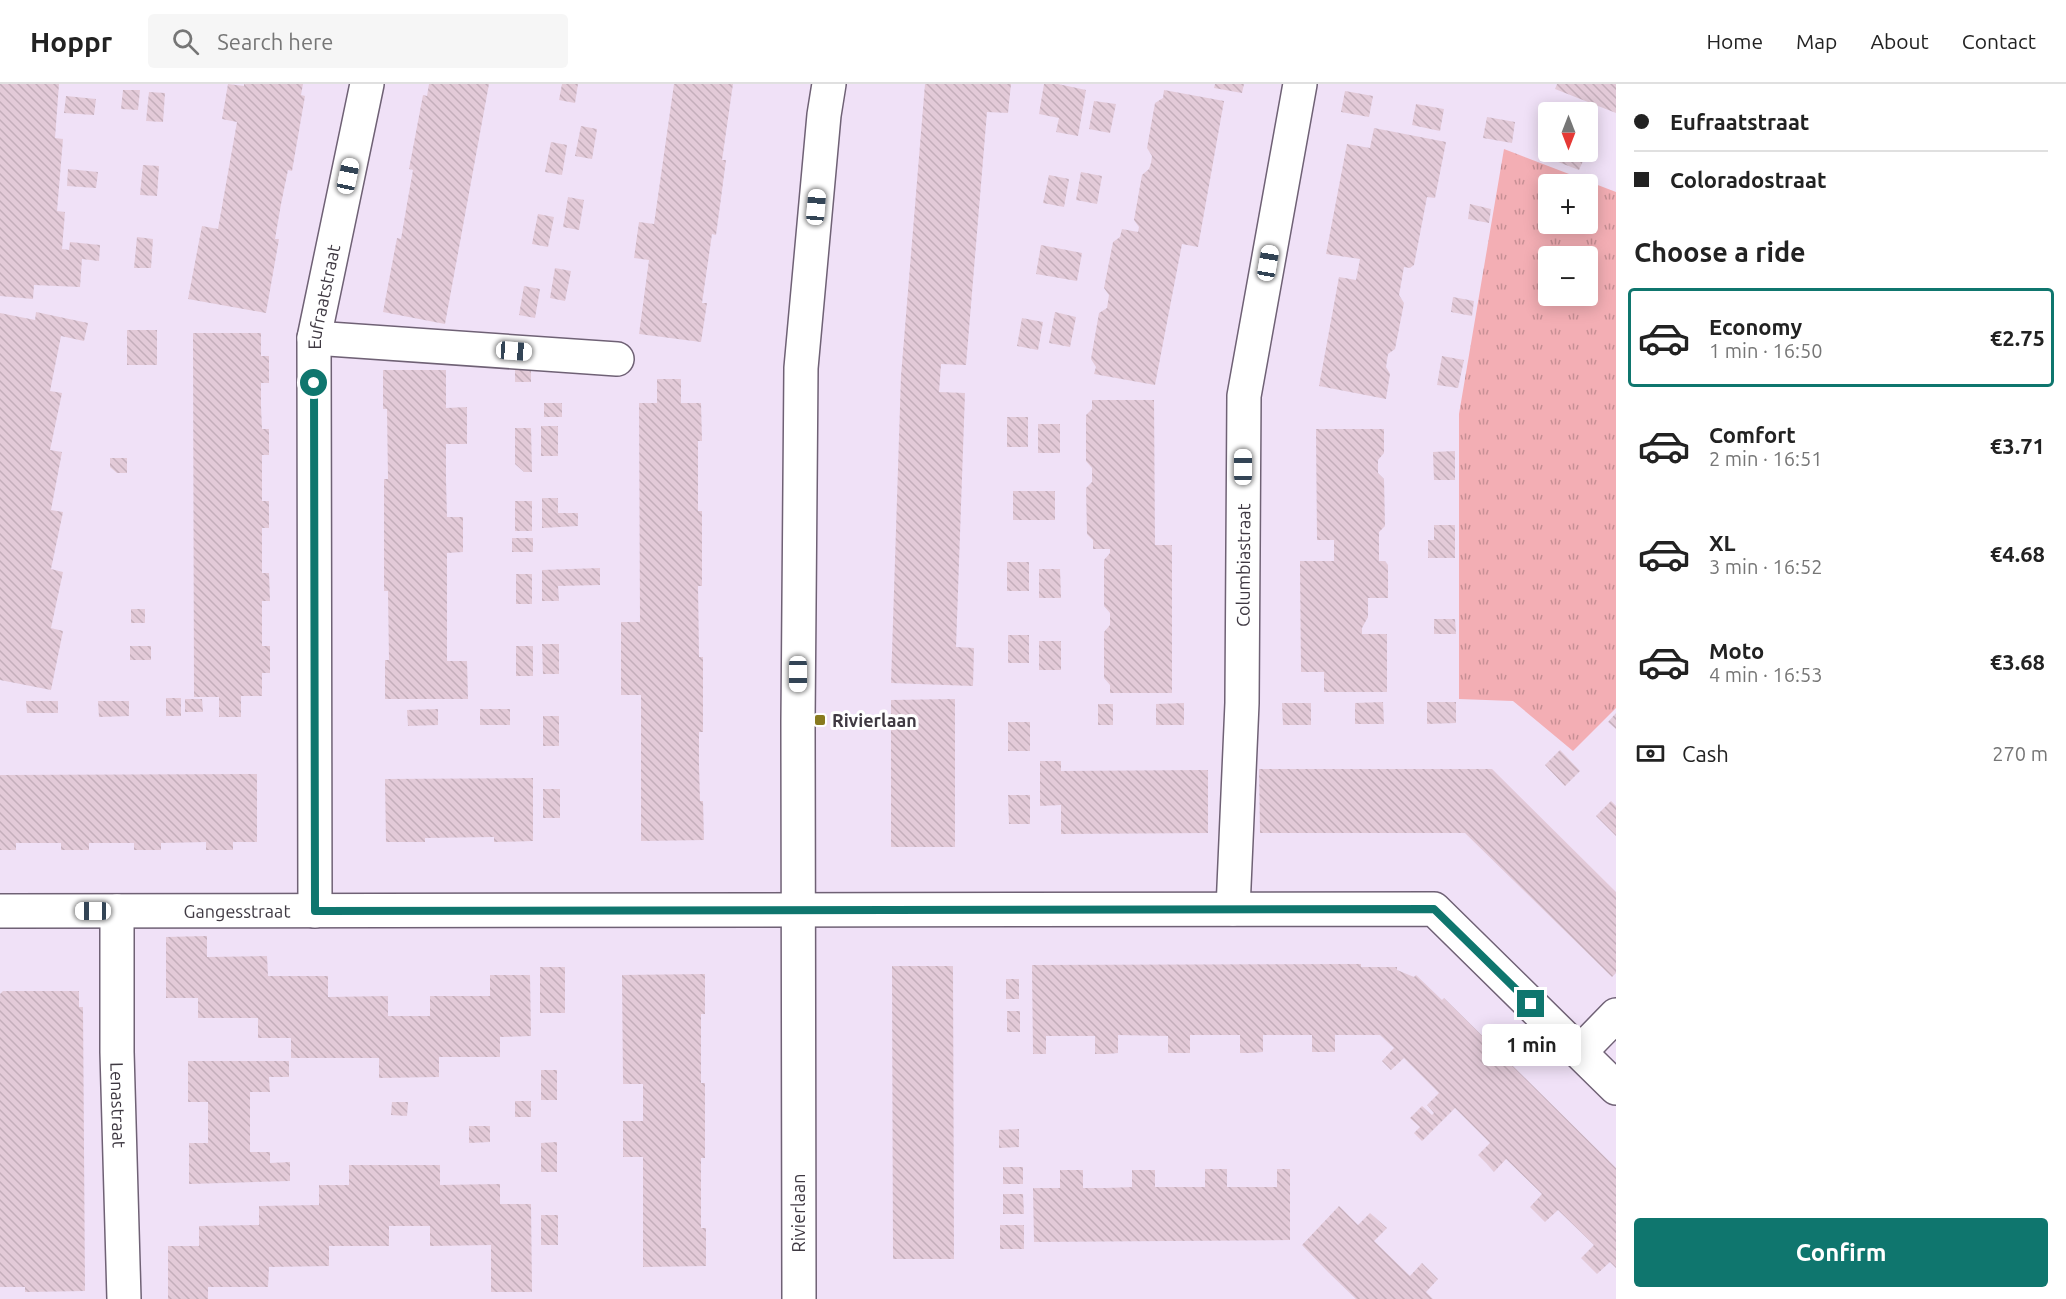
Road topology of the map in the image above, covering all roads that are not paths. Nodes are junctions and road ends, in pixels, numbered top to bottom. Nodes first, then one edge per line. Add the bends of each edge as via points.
1 (367, 84) edge
2 (829, 84) edge
3 (1300, 84) edge
4 (314, 338) junction
5 (616, 359) dead end
6 (1233, 909) junction
7 (798, 910) junction
8 (0, 911) edge
9 (117, 911) junction
10 (315, 911) junction
11 (1616, 1015) edge
12 (1580, 1052) junction
13 (1616, 1088) edge
14 (124, 1299) edge
15 (799, 1299) edge

1 - 4 street, Eufraatstraat
2 - 7 street, Rivierlaan via 801,368
3 - 6 street, Columbiastraat via 1244,396 1242,703
4 - 5 street
4 - 10 street, Eufraatstraat
6 - 7 street, Gangesstraat
6 - 12 street, Gangesstraat via 1434,909
7 - 10 street, Gangesstraat
7 - 15 street, Rivierlaan
8 - 9 street, Gangesstraat
9 - 10 street, Gangesstraat
9 - 14 street, Lenastraat
11 - 12 street
12 - 13 street, Gangesstraat

